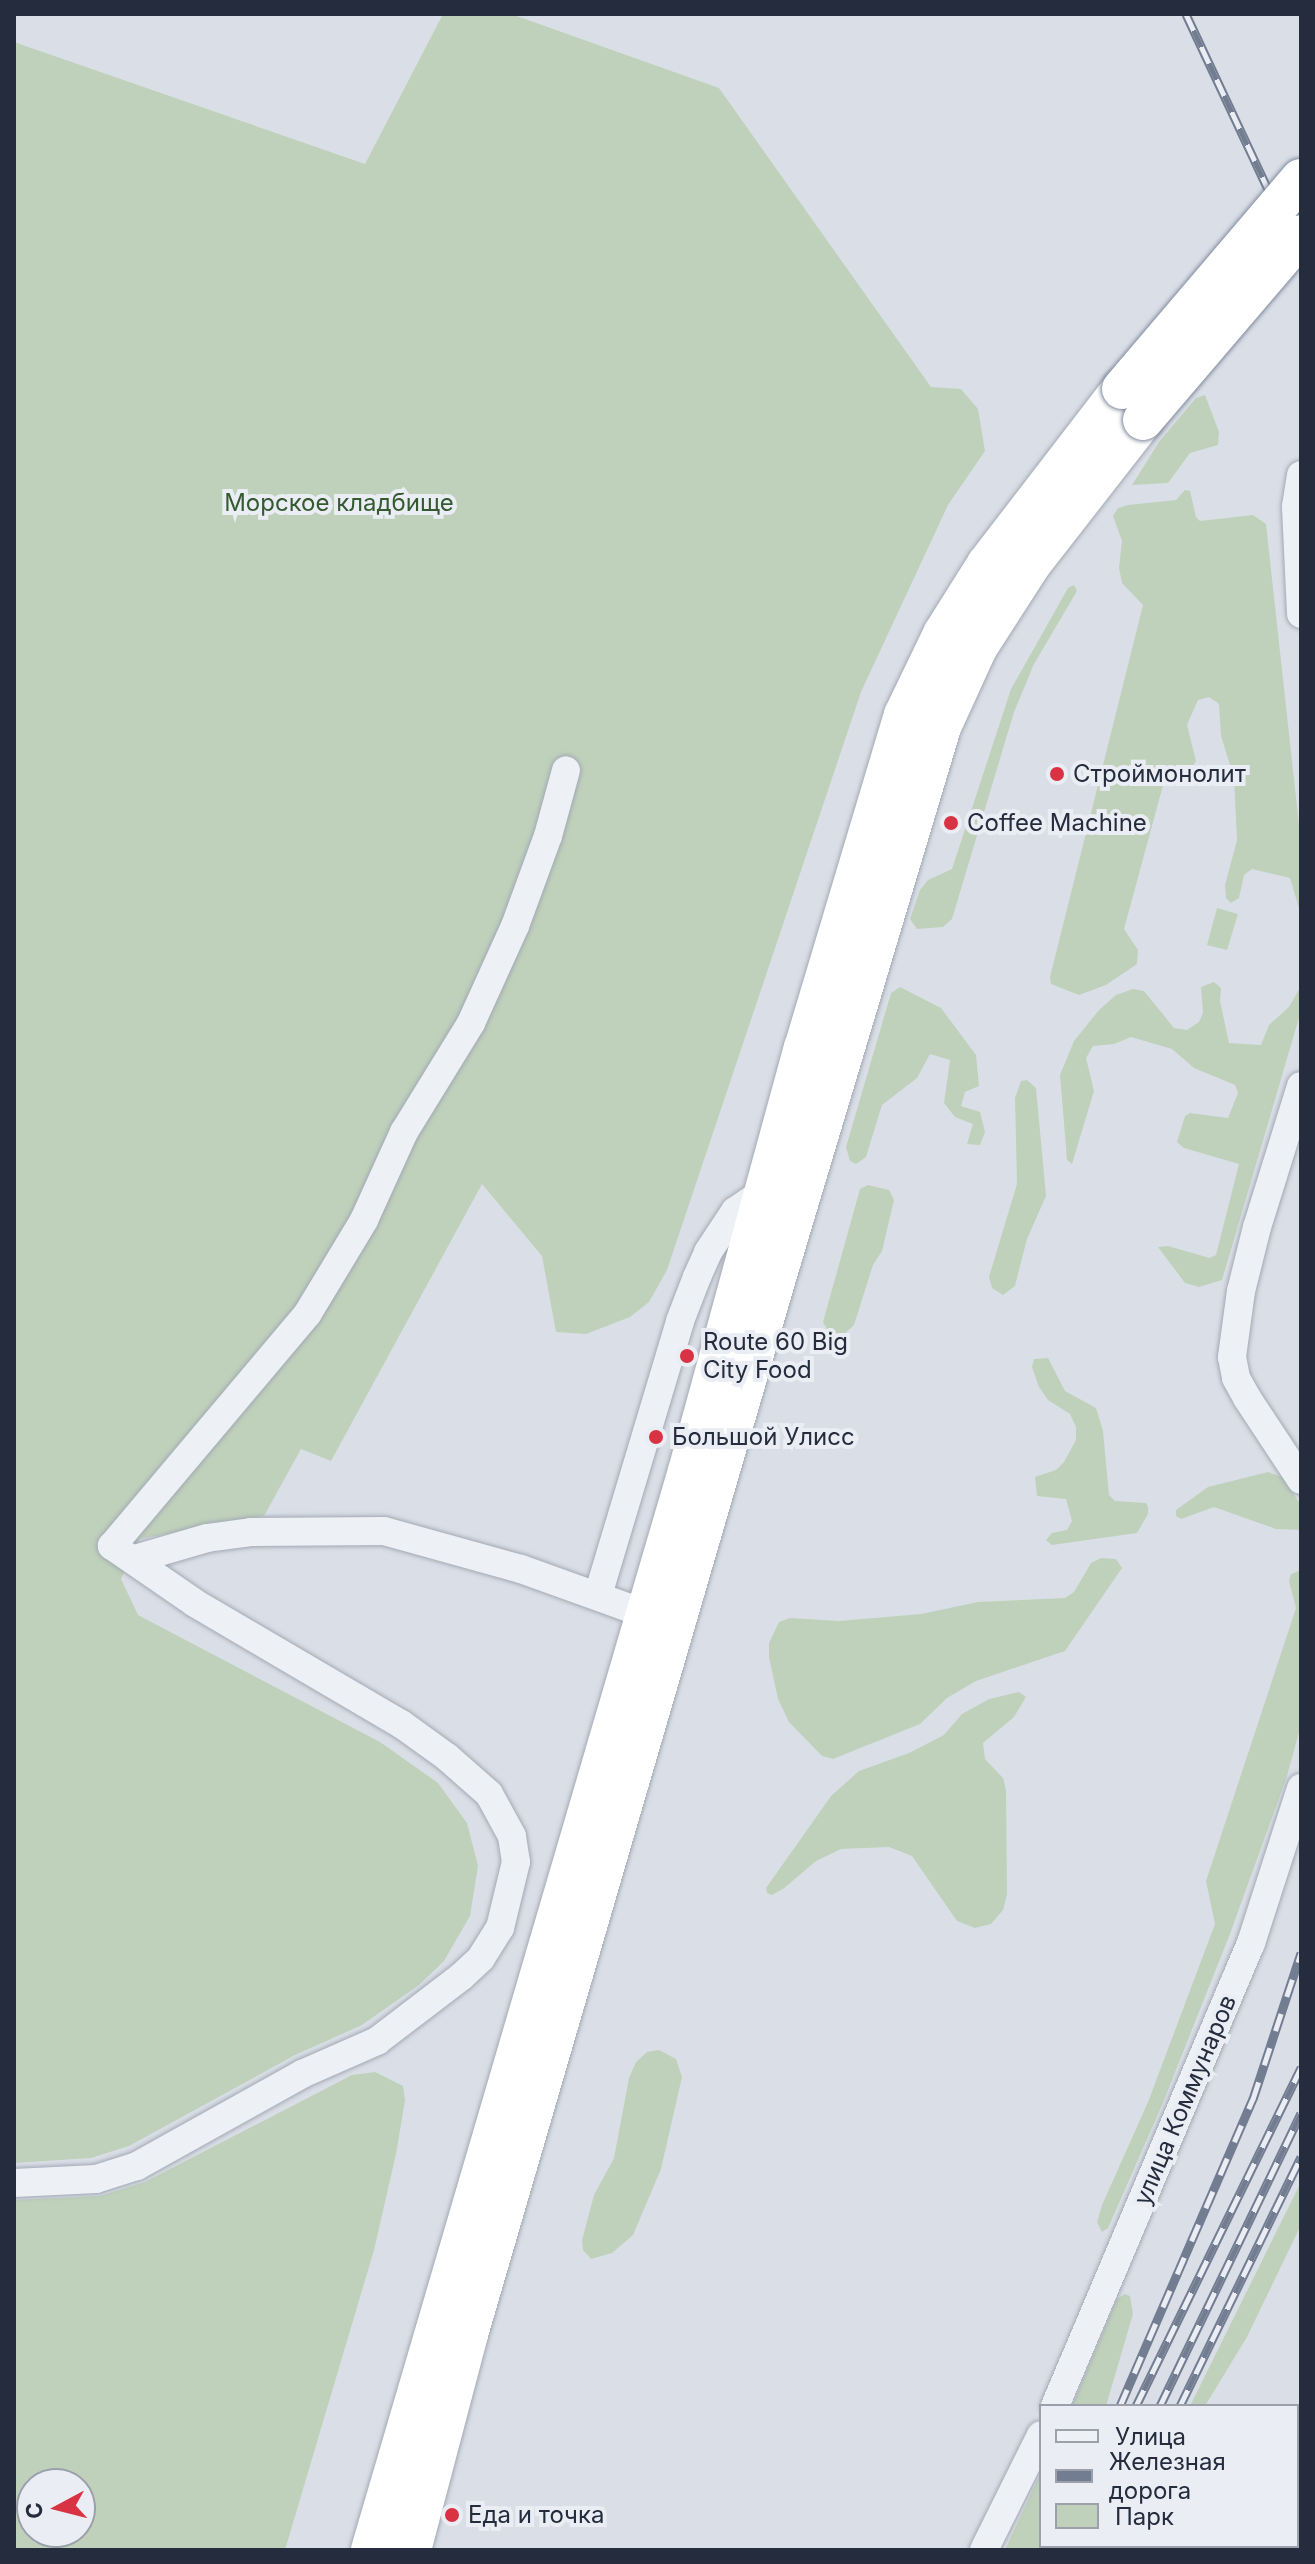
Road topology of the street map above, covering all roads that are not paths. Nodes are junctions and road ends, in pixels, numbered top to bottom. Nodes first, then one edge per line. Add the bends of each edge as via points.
1 (1301, 179) edge
2 (1301, 235) edge
3 (1133, 404) junction
4 (1301, 475) edge
5 (1301, 614) edge
6 (566, 770) dead end
7 (1301, 1086) edge
8 (765, 1191) junction
9 (1301, 1480) edge
10 (135, 1559) junction
11 (598, 1595) junction
12 (646, 1614) junction
13 (1301, 1788) edge
14 (14, 2183) edge
15 (1056, 2404) edge
16 (1039, 2439) edge
17 (371, 2550) edge
18 (411, 2550) edge
19 (984, 2550) edge

1 - 3 highway, bridge
2 - 3 highway, bridge
3 - 8 highway via 987,564 943,634 904,715
3 - 18 highway via 977,648 941,727 468,2334
4 - 5 street via 1296,507
6 - 10 street via 515,926 471,1023 404,1132 364,1220 308,1313 112,1546
7 - 9 street via 1257,1227 1236,1313 1232,1357 1247,1398
8 - 11 street via 735,1211 697,1277
8 - 12 highway
10 - 11 street via 207,1538 251,1532 384,1531
10 - 14 street via 195,1603 401,1724 489,1794 512,1836 516,1862 511,1894 500,1928 481,1958 377,2041 302,2074 137,2166 96,2179
11 - 12 street
12 - 17 highway
13 - 15 street, улица Коммунаров via 1251,1943
16 - 19 street

